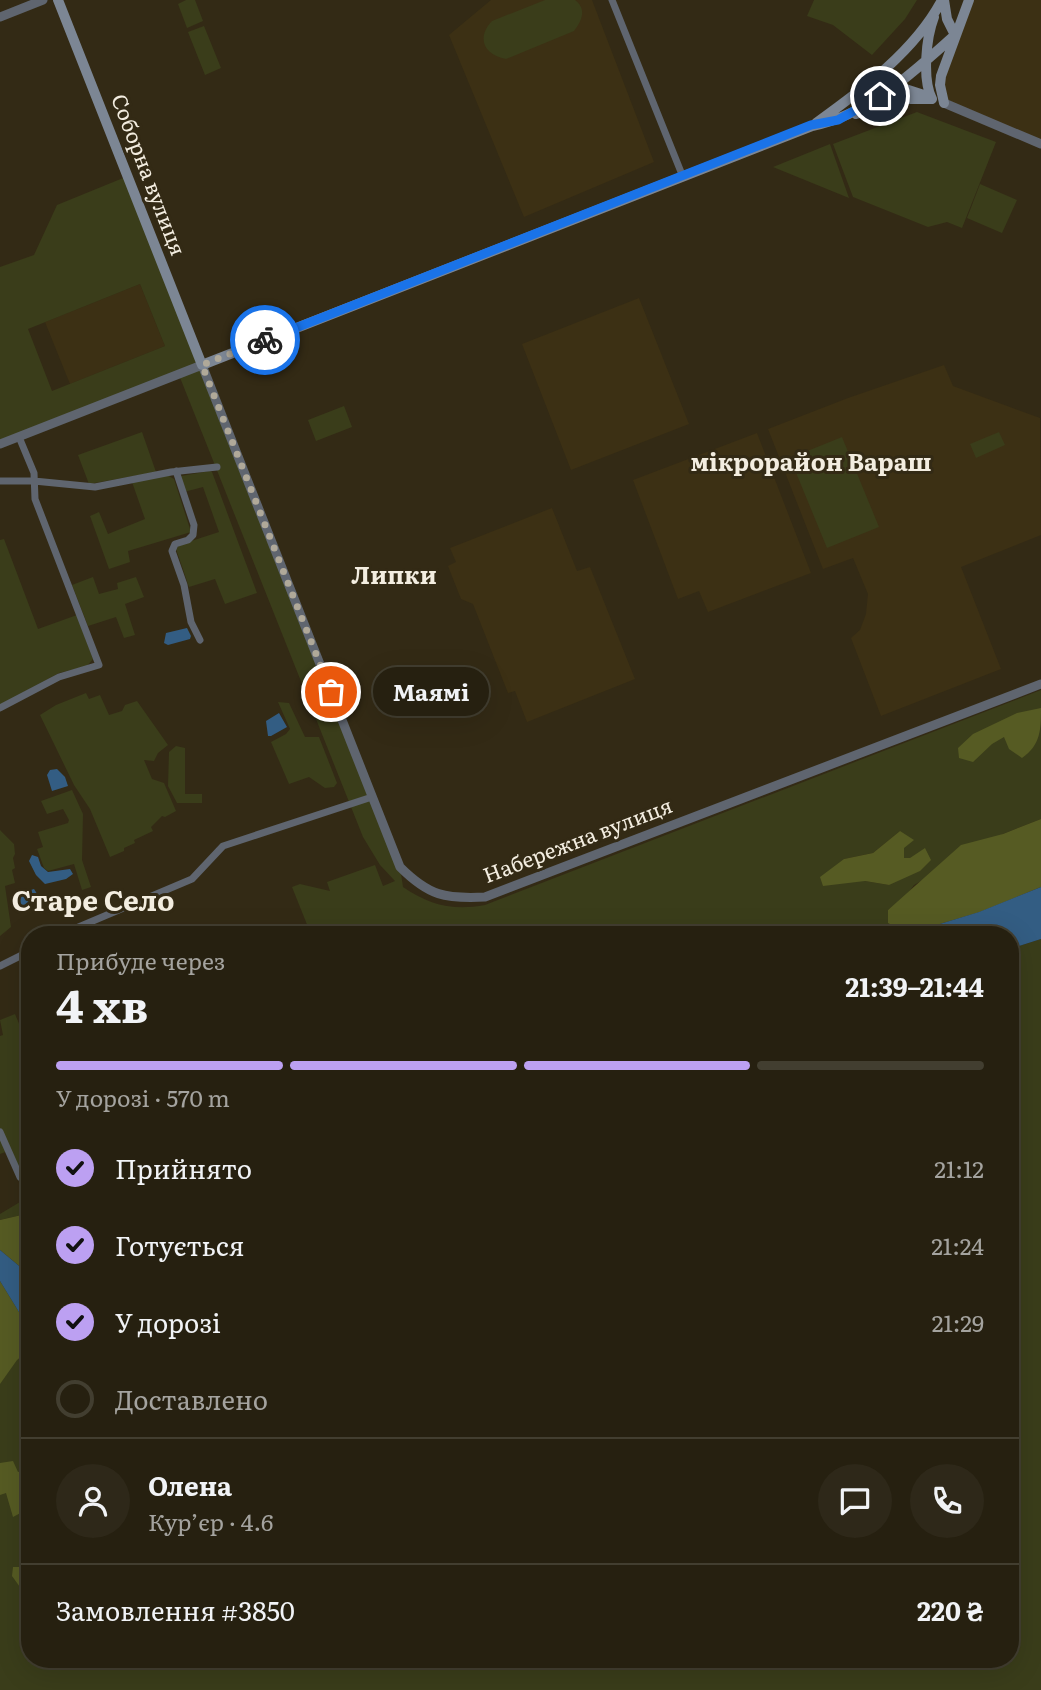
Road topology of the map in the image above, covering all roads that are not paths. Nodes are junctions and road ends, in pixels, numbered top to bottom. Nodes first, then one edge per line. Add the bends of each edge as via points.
1 (38, 0) edge
2 (58, 0) edge
3 (612, 0) edge
4 (969, 0) edge
5 (941, 3) edge
6 (0, 17) edge
7 (955, 35) junction
8 (927, 60) junction
9 (868, 86) junction
10 (896, 86) junction
11 (932, 99) junction
12 (944, 103) junction
13 (838, 120) junction
14 (811, 125) junction
15 (1041, 144) edge
16 (683, 177) junction
17 (202, 365) junction
18 (19, 436) junction
19 (0, 444) edge
20 (217, 467) dead end
21 (176, 471) junction
22 (0, 481) edge
23 (34, 481) junction
24 (200, 640) dead end
25 (1041, 684) edge
26 (0, 708) edge
27 (372, 797) junction
28 (88, 924) joint
29 (83, 926) edge
30 (21, 956) edge
31 (0, 967) edge
32 (0, 1132) edge
33 (20, 1177) dead end

1 - 6 street
2 - 17 main road, Соборна вулиця
3 - 16 street
4 - 7 main road
5 - 7 main road
5 - 8 main road via 929,32
5 - 9 main road
7 - 8 main road
7 - 12 main road via 941,76
8 - 10 main road
8 - 11 main road
9 - 10 main road
9 - 14 main road
10 - 11 main road
10 - 13 main road
11 - 12 main road
11 - 13 main road via 905,99
12 - 15 street
13 - 14 main road
14 - 16 main road
16 - 17 main road
17 - 18 street
17 - 27 street, Набережна вулиця
18 - 19 street
18 - 23 street
20 - 21 street
21 - 23 street via 95,487
21 - 24 street via 194,535 175,544 172,551
22 - 23 street
23 - 26 street via 35,499 99,665 59,677
25 - 27 street, Набережна вулиця via 485,897 430,892 414,881 400,867
27 - 28 street via 223,846 192,879
28 - 29 street
30 - 31 street
32 - 33 street

